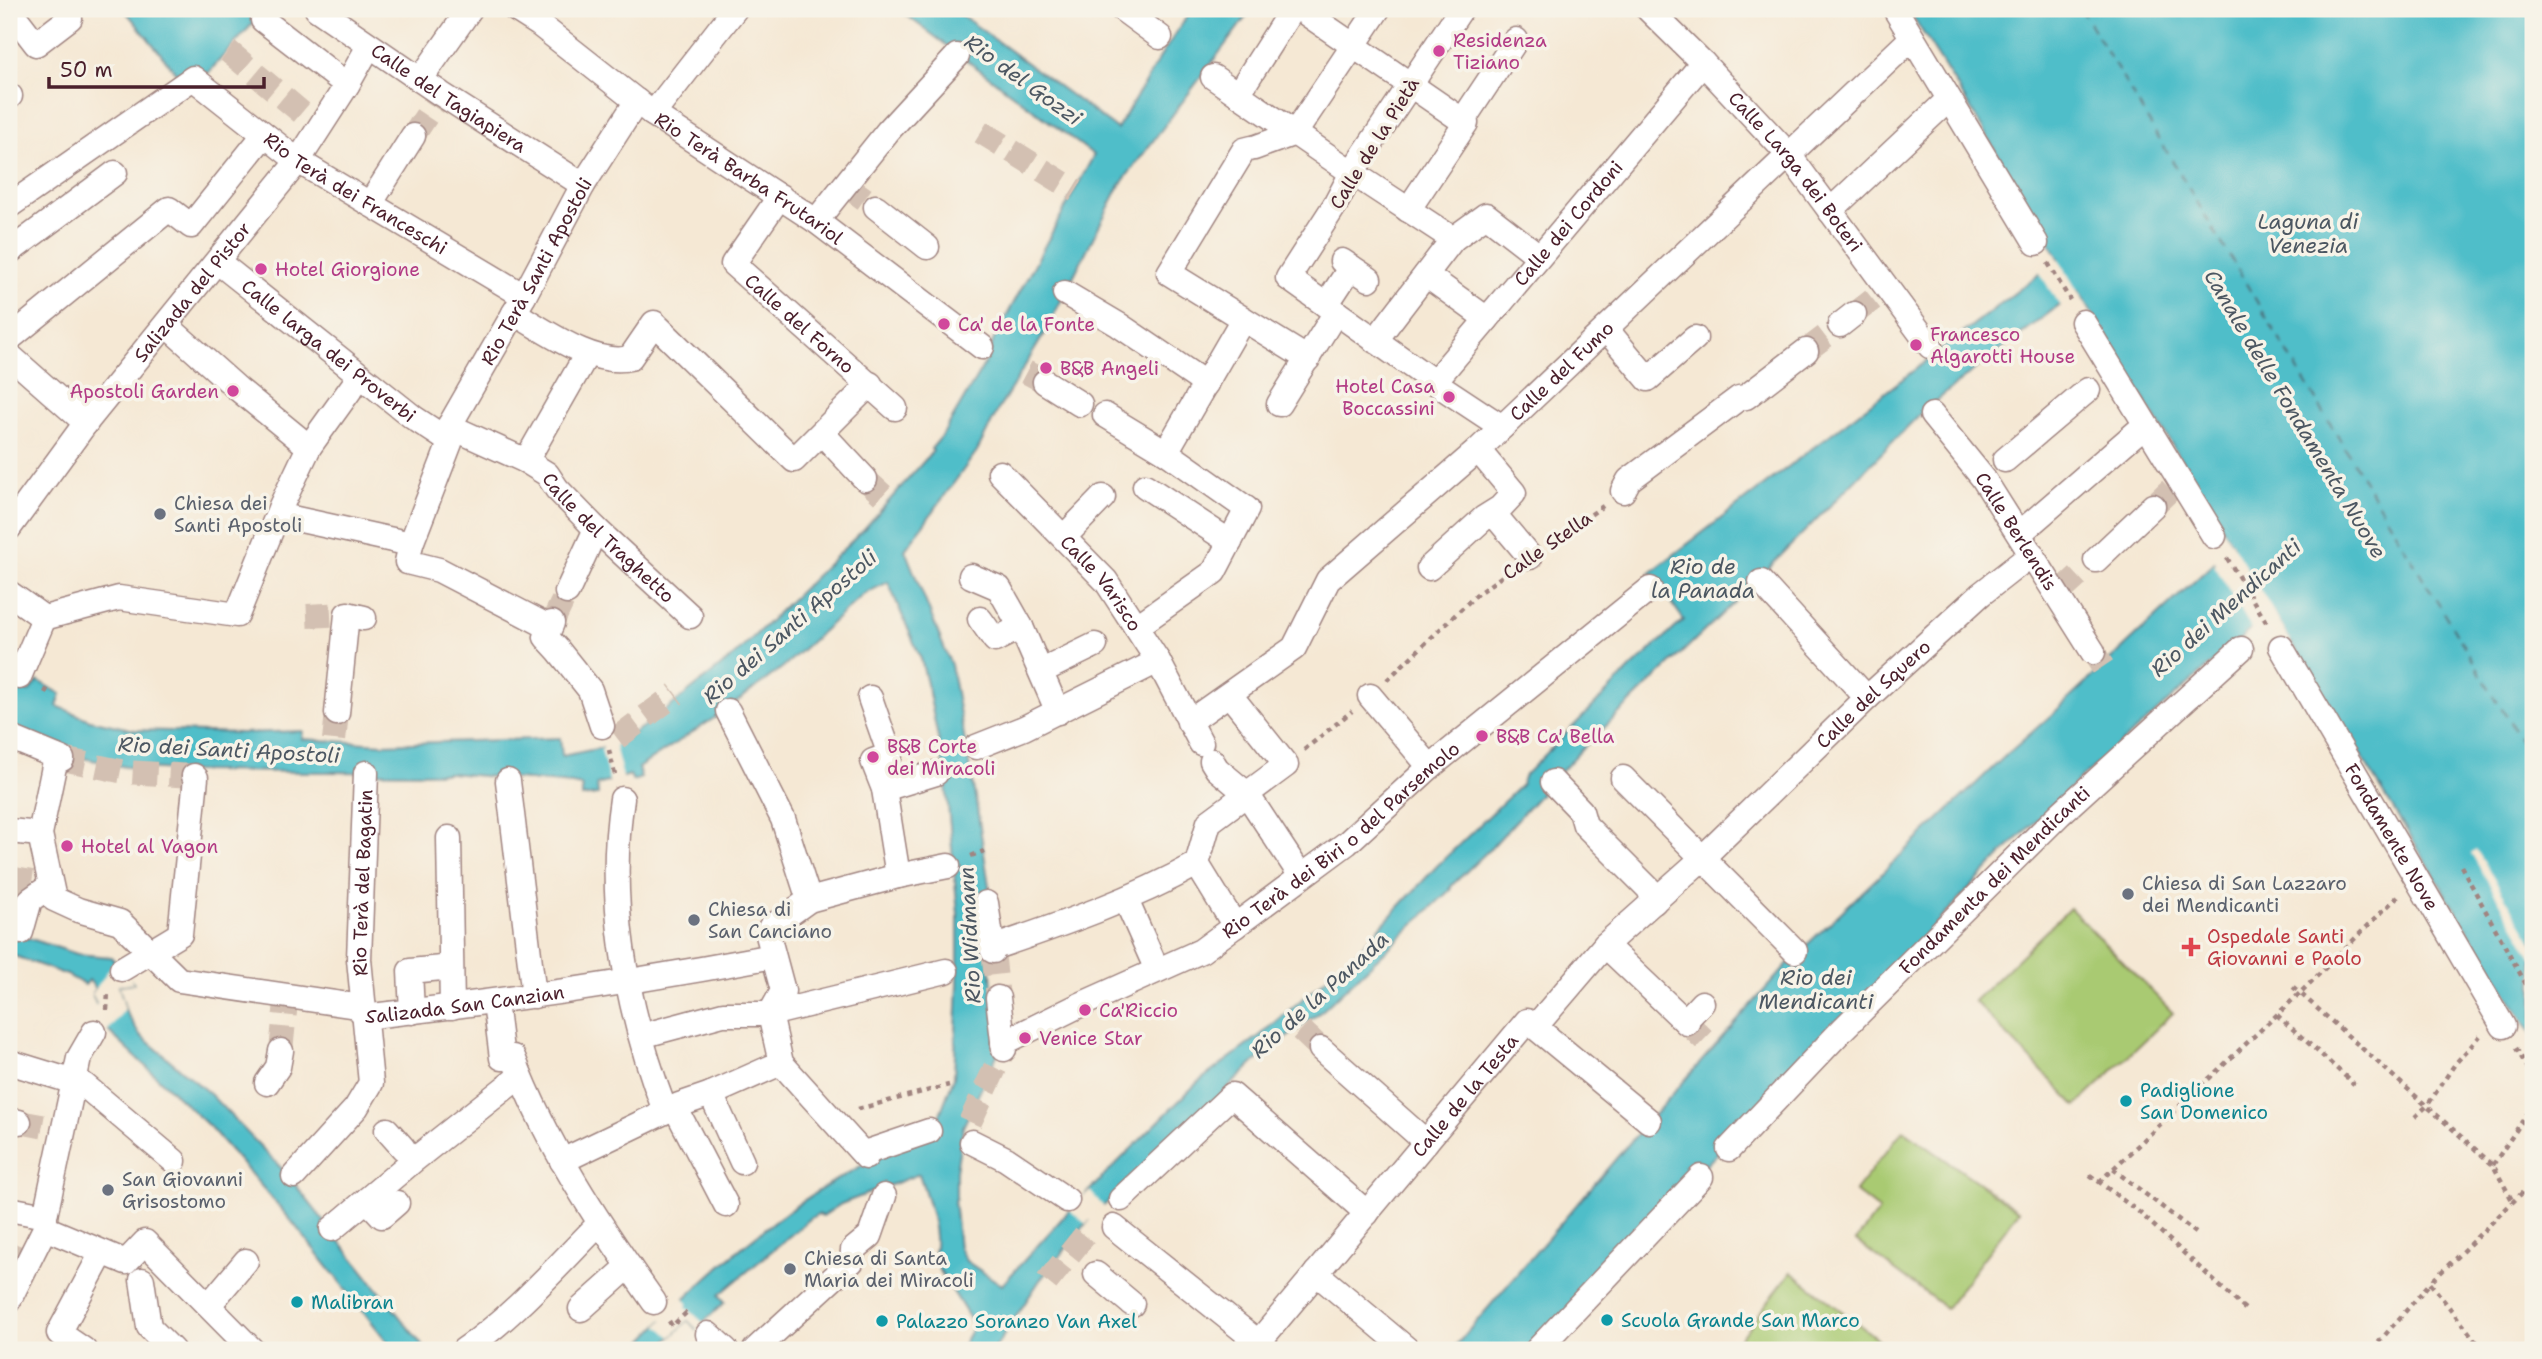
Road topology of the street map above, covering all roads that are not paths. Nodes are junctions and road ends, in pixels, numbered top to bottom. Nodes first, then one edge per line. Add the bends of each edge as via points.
1 (9, 9) edge
2 (317, 9) edge
3 (470, 9) edge
4 (515, 9) edge
5 (735, 9) edge
6 (1122, 9) edge
7 (1292, 9) edge
8 (1300, 9) edge
9 (1378, 9) edge
10 (1461, 9) edge
11 (1895, 9) edge
12 (1656, 12) edge
13 (547, 17) edge
14 (70, 18) dead end
15 (262, 20) dead end
16 (1160, 37) dead end
17 (1912, 38) junction
18 (1516, 40) dead end
19 (1352, 45) junction
20 (369, 46) junction
21 (957, 56) dead end
22 (1703, 63) junction
23 (1213, 77) dead end
24 (420, 80) junction
25 (1410, 84) junction
26 (347, 85) junction
27 (1238, 94) junction
28 (1948, 100) junction
29 (645, 108) junction
30 (1463, 120) junction
31 (1295, 133) junction
32 (264, 135) junction
33 (413, 136) tunnel mouth
34 (1789, 155) junction
35 (298, 161) junction
36 (115, 173) dead end
37 (1352, 173) junction
38 (583, 185) junction
39 (780, 196) junction
40 (370, 204) junction
41 (9, 206) edge
42 (876, 207) tunnel mouth
43 (1406, 209) junction
44 (1830, 211) junction
45 (816, 221) junction
46 (1453, 239) junction
47 (2036, 243) dead end
48 (928, 247) dead end
49 (9, 252) edge
50 (1539, 256) junction
51 (218, 262) junction
52 (1354, 269) dead end
53 (1426, 275) junction
54 (1065, 293) dead end
55 (519, 305) junction
56 (1331, 309) junction
57 (1486, 318) junction
58 (1245, 320) junction
59 (2083, 322) dead end
60 (166, 325) junction
61 (1606, 329) junction
62 (1695, 338) dead end
63 (9, 340) edge
64 (1375, 341) junction
65 (1930, 346) dead end
66 (982, 347) dead end
67 (1806, 351) tunnel mouth
68 (587, 354) junction
69 (9, 355) edge
70 (1308, 359) junction
71 (360, 376) junction
72 (2102, 380) junction
73 (1045, 382) tunnel mouth
74 (1434, 382) junction
75 (870, 384) junction
76 (1206, 384) junction
77 (1080, 404) dead end
78 (1279, 404) dead end
79 (895, 408) dead end
80 (1105, 415) dead end
81 (1932, 415) dead end
82 (86, 423) junction
83 (2145, 425) junction
84 (1502, 427) junction
85 (822, 433) junction
86 (447, 435) junction
87 (309, 447) junction
88 (1478, 450) junction
89 (1166, 452) junction
90 (526, 461) junction
91 (1993, 470) junction
92 (1000, 473) dead end
93 (865, 479) tunnel mouth
94 (1145, 486) dead end
95 (1623, 491) road end
96 (2168, 493) junction
97 (1102, 497) dead end
98 (1497, 511) junction
99 (278, 515) junction
100 (9, 528) edge
101 (596, 529) junction
102 (2214, 536) dead end
103 (1064, 537) junction
104 (1230, 542) junction
105 (411, 544) junction
106 (2026, 544) junction
107 (1530, 557) road end
108 (1429, 568) dead end
109 (971, 576) dead end
110 (2077, 577) junction
111 (1761, 582) dead end
112 (1650, 589) dead end
113 (567, 592) tunnel mouth
114 (9, 593) edge
115 (355, 616) dead end
116 (690, 616) dead end
117 (44, 618) junction
118 (980, 619) dead end
119 (1021, 627) junction
120 (1136, 627) junction
121 (1095, 645) dead end
122 (2281, 647) dead end
123 (2241, 649) dead end
124 (2093, 652) tunnel mouth
125 (1158, 661) junction
126 (1042, 671) junction
127 (19, 677) dead end
128 (1230, 695) junction
129 (1370, 696) road end
130 (870, 698) dead end
131 (1867, 698) junction
132 (728, 711) dead end
133 (1058, 712) junction
134 (337, 713) tunnel mouth
135 (602, 726) dead end
136 (1196, 734) junction
137 (9, 737) edge
138 (976, 747) dead end
139 (1430, 767) junction
140 (366, 773) dead end
141 (936, 773) dead end
142 (194, 776) dead end
143 (1623, 778) dead end
144 (508, 781) dead end
145 (1553, 782) dead end
146 (884, 789) junction
147 (1248, 796) junction
148 (622, 799) dead end
149 (9, 831) edge
150 (40, 838) junction
151 (449, 838) dead end
152 (1705, 854) junction
153 (1197, 864) junction
154 (948, 866) dead end
155 (898, 876) junction
156 (1301, 876) junction
157 (41, 884) junction
158 (817, 897) junction
159 (1126, 900) junction
160 (1654, 902) junction
161 (986, 903) dead end
162 (1234, 926) junction
163 (21, 932) dead end
164 (771, 945) junction
165 (1605, 945) junction
166 (1795, 951) dead end
167 (148, 952) junction
168 (442, 968) dead end
169 (1157, 970) junction
170 (946, 971) dead end
171 (115, 978) road end
172 (628, 979) junction
173 (534, 996) junction
174 (998, 998) tunnel mouth
175 (495, 1002) junction
176 (1702, 1003) dead end
177 (452, 1007) junction
178 (412, 1012) junction
179 (364, 1014) junction
180 (771, 1014) junction
181 (100, 1022) road end
182 (1535, 1027) junction
183 (2506, 1030) road end
184 (641, 1036) junction
185 (1321, 1049) tunnel mouth
186 (281, 1051) tunnel mouth
187 (9, 1062) edge
188 (781, 1063) junction
189 (520, 1076) junction
190 (73, 1082) junction
191 (267, 1083) dead end
192 (711, 1094) junction
193 (670, 1109) junction
194 (1649, 1121) dead end
195 (929, 1131) dead end
196 (972, 1142) dead end
197 (1426, 1142) junction
198 (174, 1161) dead end
199 (562, 1161) junction
200 (742, 1162) dead end
201 (294, 1176) dead end
202 (884, 1196) dead end
203 (1121, 1199) dead end
204 (367, 1200) junction
205 (1067, 1200) dead end
206 (397, 1203) dead end
207 (726, 1205) dead end
208 (9, 1209) edge
209 (1367, 1213) junction
210 (46, 1222) junction
211 (599, 1224) junction
212 (1114, 1227) dead end
213 (332, 1229) dead end
214 (102, 1253) junction
215 (246, 1261) dead end
216 (629, 1266) junction
217 (133, 1270) junction
218 (1316, 1273) junction
219 (1096, 1274) dead end
220 (9, 1300) edge
221 (1132, 1304) dead end
222 (209, 1305) junction
223 (581, 1309) dead end
224 (661, 1311) road end
225 (758, 1347) edge
226 (1259, 1347) edge
227 (84, 1350) edge
228 (172, 1350) edge
229 (252, 1350) edge
230 (464, 1350) edge
231 (1408, 1350) edge
232 (1537, 1350) edge

1 - 14 street via 36,44
2 - 20 street, Calle del Tagiapiera
3 - 24 street
4 - 13 street, Rio Terà Barba Frutariol
5 - 29 street, Rio Terà Santi Apostoli
6 - 16 street
7 - 27 street
8 - 19 street
9 - 19 street
10 - 25 street, Calle de la Pietà
11 - 17 street
12 - 22 street, Calle Larga dei Boteri
13 - 29 street, Rio Terà Barba Frutariol
15 - 26 street
17 - 28 street
17 - 34 street, Calle del Fumo
18 - 30 street
19 - 25 street
19 - 31 street
20 - 24 street, Calle del Tagiapiera
20 - 26 street, Salizada del Pistor
21 - 45 street via 888,131
22 - 34 street, Calle Larga dei Boteri
22 - 50 street, Calle dei Cordoni
23 - 27 street
24 - 38 street, Calle del Tagiapiera
25 - 30 street
25 - 37 street, Calle de la Pietà
26 - 35 street, Salizada del Pistor
27 - 31 street
28 - 44 street
28 - 47 street
29 - 38 street, Rio Terà Santi Apostoli
29 - 39 street, Rio Terà Barba Frutariol
30 - 43 street via 1466,123
31 - 37 street
31 - 58 street via 1244,150 1169,273
32 - 35 street, Rio Terà dei Franceschi
32 - 41 street, Rio Terà dei Franceschi via 193,78
32 - 63 street via 191,226 169,209
33 - 40 street
34 - 44 street, Calle Larga dei Boteri
34 - 61 street, Calle del Fumo
35 - 40 street, Rio Terà dei Franceschi
35 - 51 street, Salizada del Pistor
36 - 49 street
37 - 43 street
37 - 56 street, Calle de la Pietà via 1288,278
38 - 55 street, Rio Terà Santi Apostoli
39 - 45 street, Rio Terà Barba Frutariol
39 - 75 street, Calle del Forno via 733,264
40 - 55 street, Rio Terà dei Franceschi
42 - 48 street
43 - 46 street
44 - 65 street, Calle Larga dei Boteri via 1883,291
45 - 66 street, Rio Terà Barba Frutariol
46 - 50 street via 1486,215
46 - 53 street
50 - 57 street, Calle dei Cordoni
51 - 60 street, Salizada del Pistor
51 - 71 street, Calle larga dei Proverbi
52 - 56 street
53 - 57 street
53 - 64 street
54 - 76 street
55 - 68 street, Rio Terà dei Franceschi
55 - 86 street, Rio Terà Santi Apostoli
56 - 64 street
56 - 70 street
57 - 74 street, Calle dei Cordoni
58 - 70 street
58 - 76 street
59 - 72 street
60 - 82 street, Salizada del Pistor
60 - 87 street
61 - 62 street via 1648,379
61 - 84 street, Calle del Fumo
64 - 74 street
67 - 95 street via 1629,480
68 - 85 street, Rio Terà dei Franceschi via 630,358 654,323 794,460
68 - 90 street
69 - 82 street
70 - 78 street
71 - 86 street, Calle larga dei Proverbi via 414,418
71 - 87 street
72 - 83 street
72 - 91 street
73 - 77 street
74 - 84 street
75 - 79 street, Calle del Forno
75 - 85 street
76 - 89 street
80 - 89 street
81 - 91 street, Calle Berlendis
82 - 100 street, Salizada del Pistor
83 - 96 street
83 - 106 street, Calle del Squero
84 - 88 street, Calle del Fumo
85 - 93 street
86 - 90 street, Calle del Traghetto
86 - 105 street, Rio Terà Santi Apostoli
87 - 99 street
88 - 98 street via 1514,493
88 - 128 street, Calle del Fumo via 1328,580 1294,648
89 - 104 street via 1247,509
90 - 101 street, Calle del Traghetto via 547,474
91 - 106 street, Calle Berlendis
92 - 103 street, Calle Varisco
94 - 104 street
96 - 102 street
96 - 110 street
97 - 103 street
98 - 107 street
98 - 108 street
99 - 105 street
99 - 117 street via 237,615 119,597
101 - 113 street
101 - 116 street, Calle del Traghetto
103 - 120 street, Calle Varisco via 1106,581
104 - 120 street via 1213,572
105 - 135 street via 407,562 439,570 553,633 590,690
106 - 110 street, Calle Berlendis
106 - 131 street, Calle del Squero via 1981,594
109 - 119 street via 999,587
110 - 124 street, Calle Berlendis
111 - 131 street
112 - 139 street, Rio Terà dei Biri o del Parsemolo
114 - 117 street
115 - 134 street via 347,689
117 - 127 street
118 - 119 street via 995,640
119 - 126 street
120 - 125 street, Calle Varisco
121 - 126 street
122 - 183 street, Fondamente Nove
123 - 232 street, Fondamenta dei Mendicanti via 2060,814 1843,1029
125 - 133 street
125 - 136 street, Calle Varisco
126 - 133 street
128 - 136 street
128 - 147 street via 1259,731 1292,760
129 - 139 street
130 - 146 street via 890,755 873,761
131 - 152 street, Calle del Squero
132 - 158 street
133 - 138 street
136 - 147 street, Calle Varisco via 1217,769
137 - 150 street via 56,757
139 - 156 street, Rio Terà dei Biri o del Parsemolo via 1347,843
140 - 179 street, Rio Terà del Bagatin via 359,959
141 - 146 street
142 - 167 street via 180,934
143 - 152 street
144 - 173 street
145 - 160 street via 1581,811 1585,825 1649,889
146 - 155 street
147 - 153 street via 1209,822
147 - 156 street, Calle Varisco
148 - 172 street via 616,888
149 - 150 street
150 - 157 street
151 - 177 street
152 - 160 street, Calle de la Testa
152 - 166 street
153 - 159 street
153 - 162 street
154 - 155 street
155 - 158 street
156 - 162 street, Rio Terà dei Biri o del Parsemolo
157 - 163 street via 30,900
157 - 167 street via 54,899 120,922
158 - 164 street via 770,928
159 - 161 street via 993,950
159 - 169 street
160 - 165 street, Calle de la Testa
162 - 169 street, Rio Terà dei Biri o del Parsemolo via 1201,951
164 - 172 street, Salizada San Canzian via 677,974
164 - 180 street via 783,992
165 - 176 street via 1686,1022
165 - 182 street, Calle de la Testa
167 - 171 street
167 - 179 street, Salizada San Canzian via 179,980 356,1006
168 - 178 street via 410,971
169 - 174 street, Rio Terà dei Biri o del Parsemolo via 1003,1046
170 - 180 street
172 - 173 street, Salizada San Canzian
172 - 184 street
173 - 175 street, Salizada San Canzian
175 - 177 street, Salizada San Canzian
175 - 189 street via 502,1058 513,1057
177 - 178 street, Salizada San Canzian
178 - 179 street, Salizada San Canzian
179 - 201 street, Rio Terà del Bagatin via 370,1083 356,1108
180 - 184 street via 723,1014
180 - 188 street
181 - 190 street via 79,1058
182 - 194 street
182 - 197 street, Calle de la Testa via 1527,1021
184 - 193 street via 653,1079
185 - 197 street
186 - 191 street via 278,1067
187 - 190 street
188 - 192 street
188 - 195 street via 865,1155
189 - 199 street
189 - 204 street via 404,1149
190 - 198 street via 84,1085
190 - 210 street via 60,1130
192 - 193 street
192 - 200 street
193 - 199 street
193 - 207 street
196 - 205 street
197 - 209 street, Calle de la Testa
199 - 211 street
202 - 225 street via 870,1236 853,1250 852,1261
203 - 209 street via 1232,1095
204 - 206 street via 382,1216
204 - 213 street
208 - 210 street
209 - 218 street, Calle de la Testa
210 - 214 street
210 - 220 street via 24,1259
211 - 216 street
211 - 230 street via 488,1334
212 - 226 street
214 - 217 street
214 - 227 street via 59,1333
215 - 222 street
216 - 223 street
216 - 224 street
217 - 222 street via 145,1242
217 - 228 street via 149,1327
218 - 226 street, Calle de la Testa
218 - 231 street
219 - 221 street
222 - 229 street

